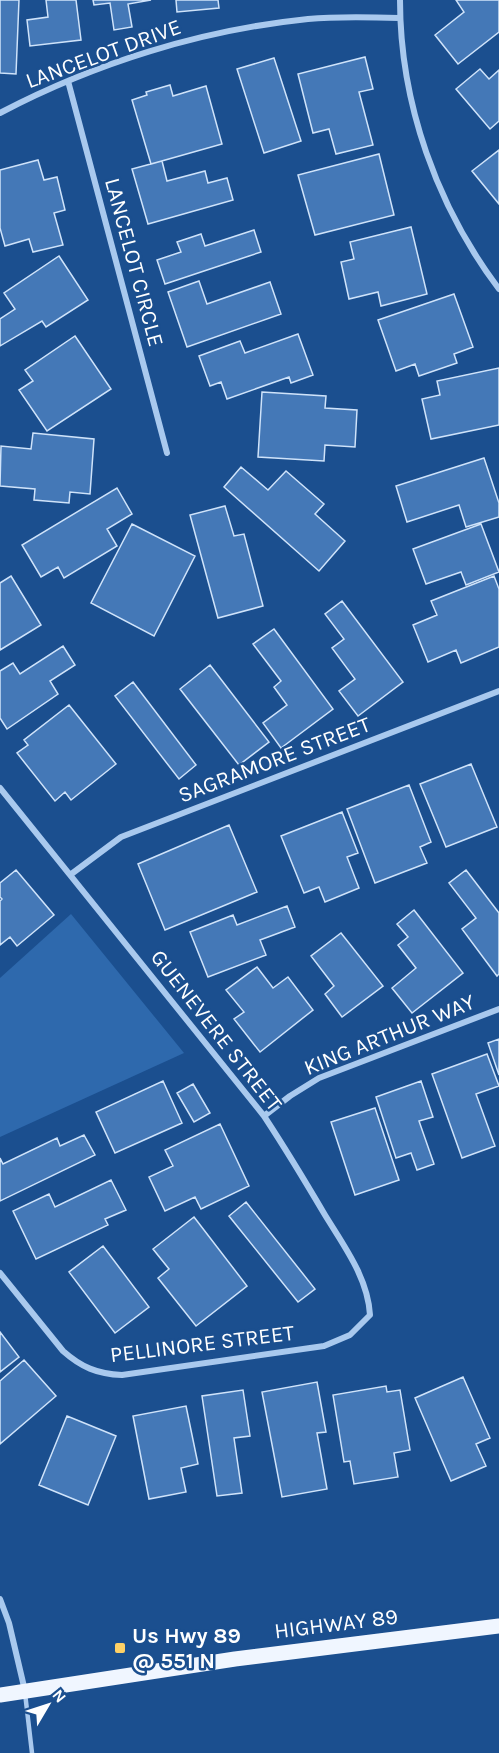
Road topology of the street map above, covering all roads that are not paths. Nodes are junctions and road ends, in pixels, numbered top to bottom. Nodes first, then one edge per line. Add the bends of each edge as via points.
1 (400, 0) edge
2 (400, 18) junction
3 (68, 81) junction
4 (0, 113) edge
5 (499, 289) edge
6 (167, 453) dead end
7 (499, 692) edge
8 (0, 788) edge
9 (70, 874) junction
10 (499, 1009) edge
11 (264, 1116) junction
12 (0, 1273) edge
13 (370, 1315) joint
14 (0, 1599) edge
15 (499, 1626) edge
16 (25, 1691) junction
17 (0, 1695) edge
18 (32, 1753) edge

1 - 2 street
2 - 3 street, LANCELOT DRIVE via 309,19 223,32 146,52
2 - 5 street via 407,87 432,169 472,250
3 - 4 street, LANCELOT DRIVE
3 - 6 street, LANCELOT CIRCLE
7 - 9 street, SAGRAMORE STREET via 127,834
8 - 9 street, GUENEVERE STREET
9 - 11 street, GUENEVERE STREET
10 - 11 street, KING ARTHUR WAY via 319,1078
11 - 13 street, GUENEVERE STREET via 360,1274
12 - 13 street, PELLINORE STREET via 63,1351 75,1362 106,1374 122,1375 324,1346 350,1335
14 - 16 street
15 - 16 main road, HIGHWAY 89 via 235,1659
16 - 17 main road, HIGHWAY 89
16 - 18 lane

